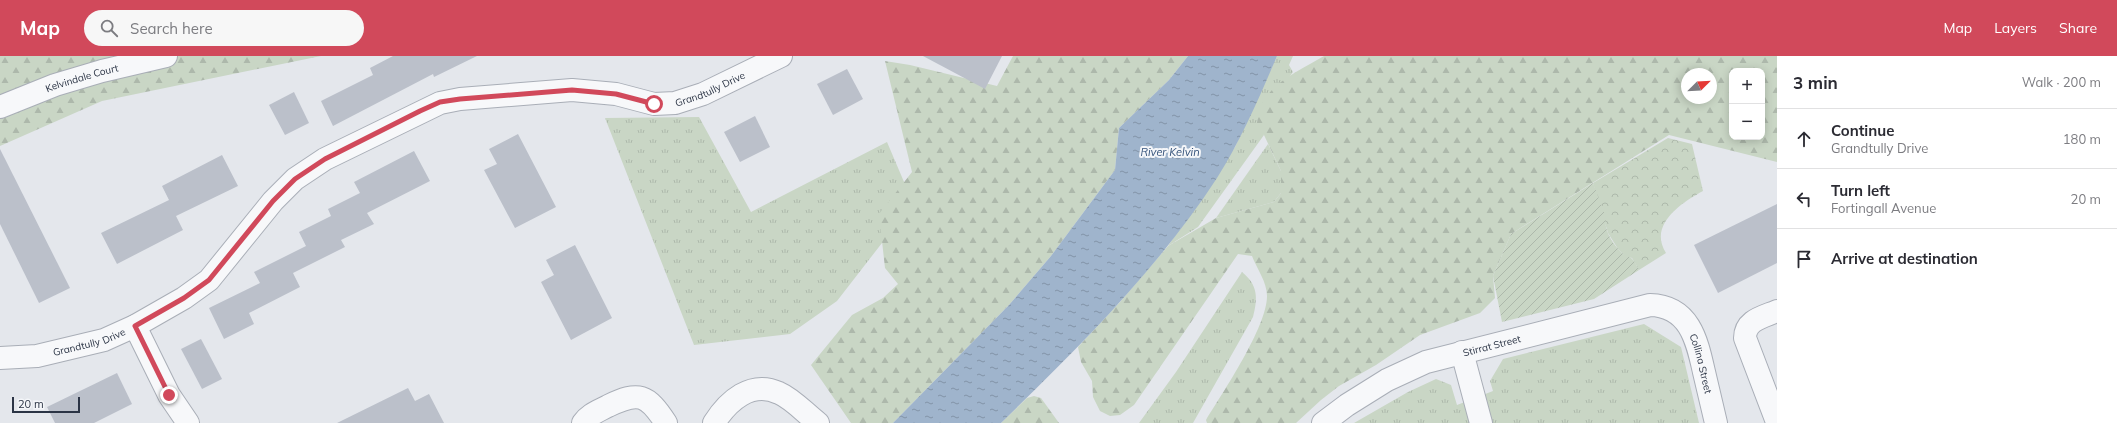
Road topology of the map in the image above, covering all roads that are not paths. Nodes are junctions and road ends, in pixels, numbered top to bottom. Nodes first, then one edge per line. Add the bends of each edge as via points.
1 (166, 56) edge
2 (781, 56) edge
3 (0, 107) edge
4 (1674, 311) joint
5 (1777, 311) edge
6 (135, 326) junction
7 (1462, 352) junction
8 (0, 358) edge
9 (1776, 418) edge
10 (188, 423) edge
11 (583, 423) edge
12 (666, 423) edge
13 (714, 423) edge
14 (818, 423) edge
15 (1323, 423) edge
16 (1481, 423) edge
17 (1716, 423) edge

1 - 3 street, Kelvindale Court via 55,85
2 - 6 street, Grandtully Drive via 703,94 676,103 654,104 616,94 572,90 460,99 433,105 325,159 295,179 273,201 209,280 184,298
4 - 7 street, Stirrat Street via 1658,305 1639,307
4 - 17 street, Collina Street via 1686,322 1694,335
5 - 9 street via 1750,324 1745,332 1747,345
6 - 8 street, Grandtully Drive via 104,340 70,349 37,356
6 - 10 street via 169,395
7 - 15 street, Stirrat Street via 1426,362 1399,374 1346,405
7 - 16 street
11 - 12 street via 587,417 598,411 636,396 648,401
13 - 14 street via 733,399 750,390 766,388 780,393

